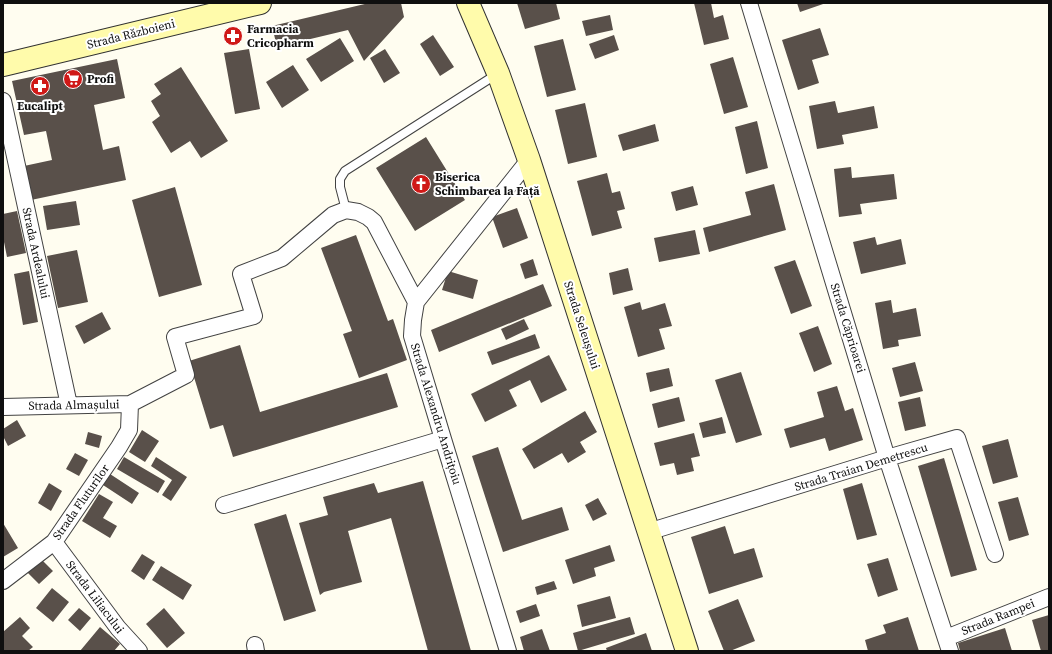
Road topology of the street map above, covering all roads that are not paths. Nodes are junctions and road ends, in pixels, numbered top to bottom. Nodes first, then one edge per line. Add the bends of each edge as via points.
1 (260, 3) edge
2 (468, 3) edge
3 (749, 3) edge
4 (3, 65) edge
5 (498, 73) junction
6 (3, 100) edge
7 (528, 160) junction
8 (346, 210) junction
9 (416, 302) junction
10 (130, 404) junction
11 (69, 405) junction
12 (3, 407) edge
13 (443, 439) junction
14 (887, 458) junction
15 (224, 505) dead end
16 (648, 532) junction
17 (54, 542) junction
18 (995, 554) dead end
19 (3, 581) edge
20 (1049, 596) edge
21 (948, 645) edge
22 (139, 651) edge
23 (508, 651) edge
24 (687, 651) edge

1 - 4 main road, Strada Războieni
2 - 5 main road, Strada Seleușului
3 - 14 street, Strada Căprioarei
5 - 7 main road, Strada Seleușului
5 - 8 lane via 345,170 340,179 340,187
6 - 11 street, Strada Ardealului
7 - 9 street, Strada Alexandru Andrițoiu
7 - 16 main road, Strada Seleușului
8 - 9 street via 363,215 374,222
8 - 10 street, Strada Almașului via 333,214 282,258 241,274 254,316 174,337 186,375
9 - 13 street, Strada Alexandru Andrițoiu via 412,336
10 - 11 street, Strada Almașului
10 - 17 street, Strada Fluturilor via 129,430
11 - 12 street, Strada Almașului
13 - 15 street
13 - 23 street, Strada Alexandru Andrițoiu
14 - 16 street, Strada Traian Demetrescu
14 - 18 street, Strada Traian Demetrescu via 958,438
14 - 21 street, Strada Căprioarei
16 - 24 main road, Strada Seleușului
17 - 19 street, Strada Fluturilor
17 - 22 street, Strada Liliacului via 118,628
20 - 21 street, Strada Rampei

